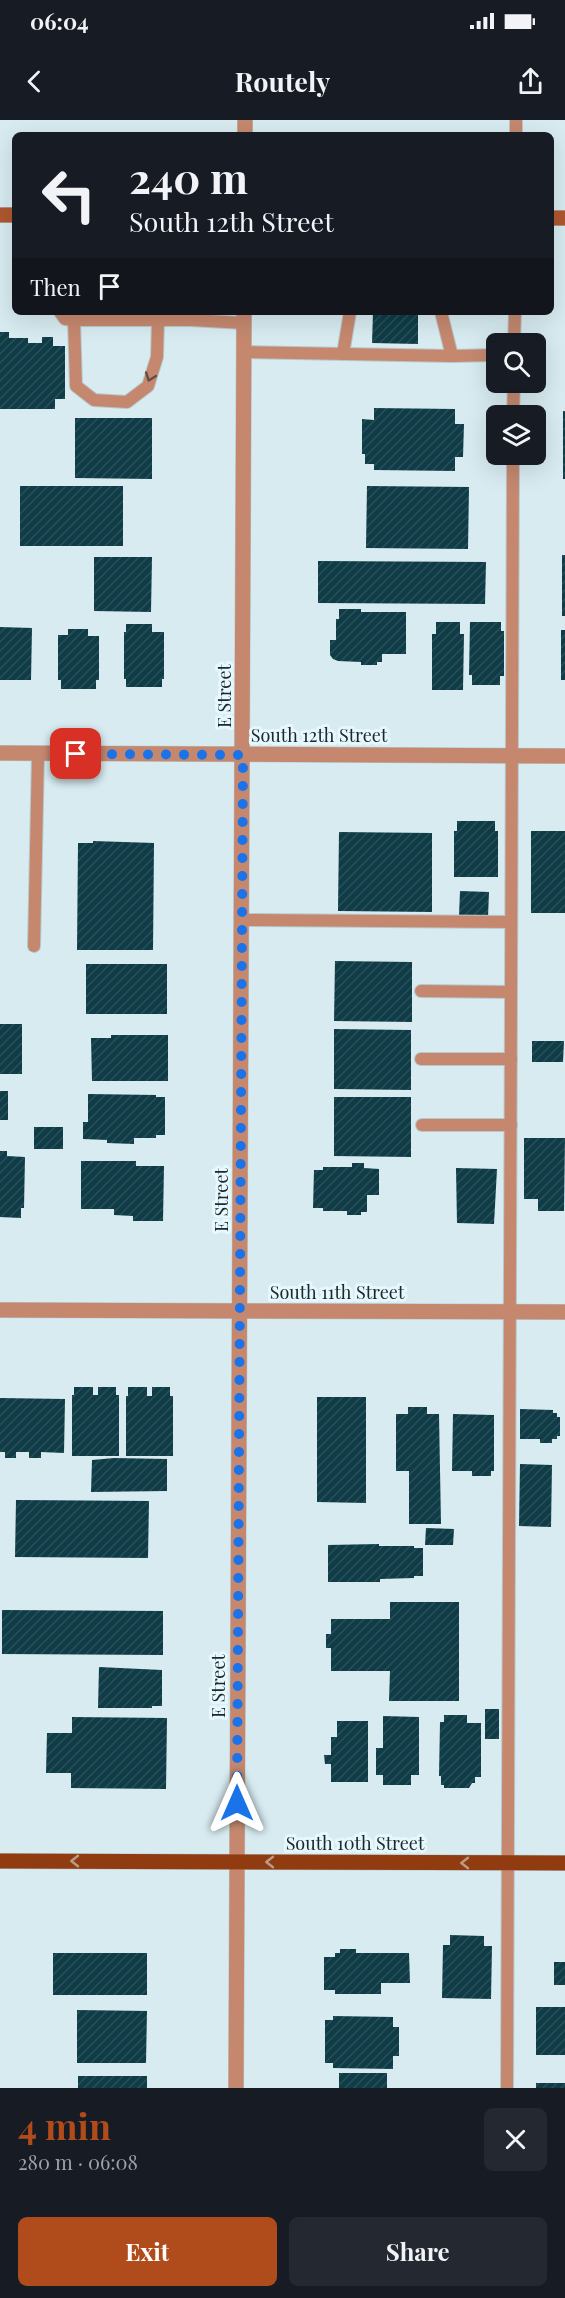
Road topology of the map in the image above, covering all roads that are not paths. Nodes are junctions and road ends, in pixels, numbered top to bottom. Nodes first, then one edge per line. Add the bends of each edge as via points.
1 (62, 315) edge
2 (350, 315) edge
3 (442, 315) edge
4 (515, 315) edge
5 (244, 318) edge
6 (74, 320) junction
7 (158, 320) junction
8 (514, 333) edge
9 (244, 351) junction
10 (343, 354) junction
11 (486, 355) edge
12 (452, 356) junction
13 (513, 465) edge
14 (0, 753) edge
15 (38, 754) junction
16 (243, 755) junction
17 (510, 756) junction
18 (565, 756) edge
19 (242, 920) junction
20 (511, 922) junction
21 (34, 946) dead end
22 (421, 991) dead end
23 (511, 992) junction
24 (421, 1059) dead end
25 (511, 1059) junction
26 (422, 1125) dead end
27 (511, 1125) junction
28 (0, 1310) edge
29 (240, 1311) junction
30 (511, 1312) junction
31 (565, 1312) edge
32 (0, 1861) edge
33 (237, 1862) junction
34 (508, 1863) junction
35 (565, 1863) edge
36 (236, 2088) edge
37 (507, 2088) edge

1 - 6 lane
2 - 10 lane
3 - 12 lane
4 - 8 lane
5 - 7 lane
5 - 9 street, E Street
6 - 7 lane
7 -> 6 lane via 157,357 148,386 127,402 94,400 76,386
9 - 10 lane
9 - 16 street, E Street
10 - 12 lane via 393,349
11 - 12 lane
13 - 17 lane
14 - 15 street, South 12th Street
15 - 16 street, South 12th Street
15 - 21 lane
16 - 17 street, South 12th Street
16 - 19 street, E Street
17 - 18 street, South 12th Street
17 - 20 lane
19 - 20 lane
19 - 29 street, E Street
20 - 23 lane
22 - 23 lane
23 - 25 lane
24 - 25 lane
25 - 27 lane
26 - 27 lane
27 - 30 lane
28 - 29 street, South 11th Street
29 - 30 street, South 11th Street
29 - 33 street, E Street
30 - 31 street, South 11th Street
30 - 34 lane
33 -> 32 main road, South 10th Street
34 -> 33 main road, South 10th Street
33 - 36 street, E Street
34 - 35 main road, South 10th Street
34 - 37 lane

